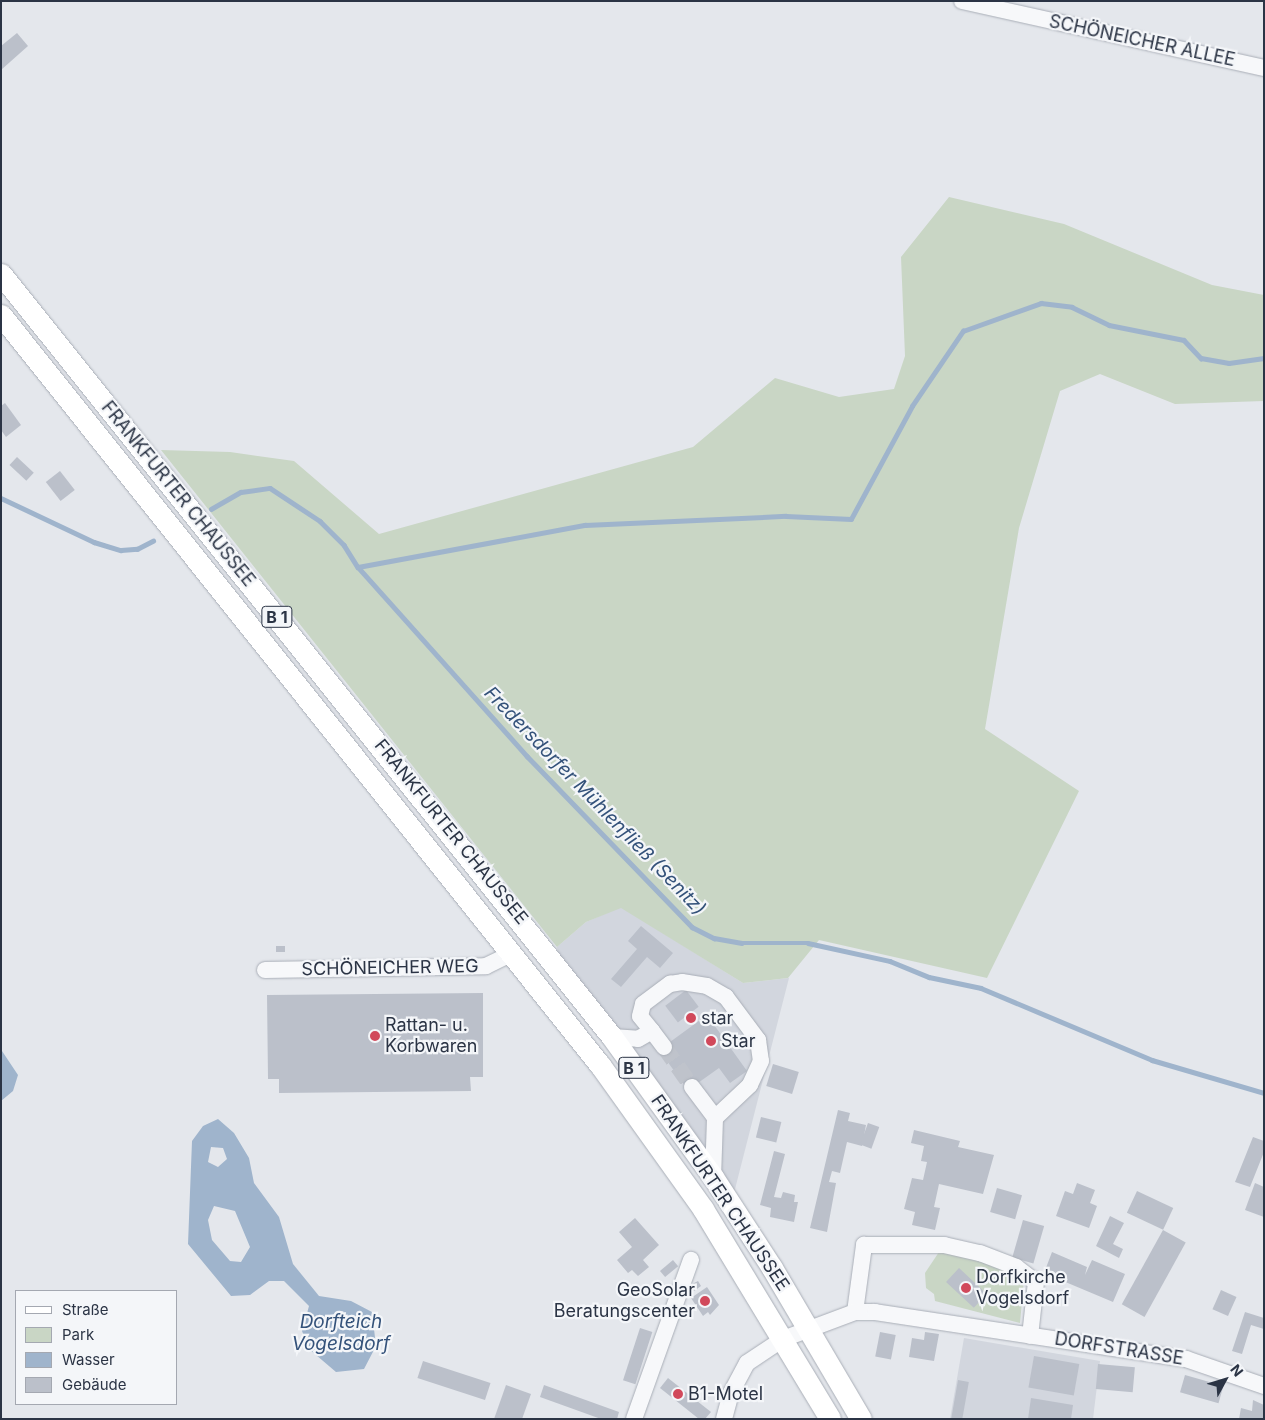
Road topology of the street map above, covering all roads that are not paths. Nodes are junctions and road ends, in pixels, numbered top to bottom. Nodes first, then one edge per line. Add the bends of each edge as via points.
1 (962, 1) edge
2 (1264, 68) edge
3 (1, 274) edge
4 (1, 315) edge
5 (513, 953) junction
6 (265, 970) dead end
7 (652, 1031) junction
8 (612, 1037) junction
9 (664, 1047) tunnel mouth
10 (692, 1087) tunnel mouth
11 (715, 1118) junction
12 (713, 1177) junction
13 (691, 1260) dead end
14 (855, 1312) junction
15 (808, 1327) junction
16 (1030, 1336) junction
17 (784, 1339) junction
18 (1264, 1386) edge
19 (634, 1419) edge
20 (724, 1419) edge
21 (830, 1419) edge
22 (861, 1419) edge

1 - 2 street, SCHÖNEICHER ALLEE
3 - 8 main road, FRANKFURTER CHAUSSEE / B 1
4 - 5 main road, FRANKFURTER CHAUSSEE / B 1
5 - 6 street, SCHÖNEICHER WEG via 486,966
5 - 17 main road, FRANKFURTER CHAUSSEE / B 1 via 600,1065 703,1209
7 - 8 street via 638,1039
7 - 9 street
7 - 11 street via 640,1016 643,1004 670,984 682,982 707,986 726,996 758,1040 761,1061 750,1085
8 - 12 main road, FRANKFURTER CHAUSSEE / B 1
10 - 11 street
11 - 12 street
12 - 15 main road, FRANKFURTER CHAUSSEE / B 1
13 - 19 street
14 - 15 street, DORFSTRASSE
14 - 16 street, DORFSTRASSE via 875,1312
14 - 16 street, DORFSTRASSE via 864,1245 944,1245 980,1253 1016,1267 1036,1282
15 - 17 street, DORFSTRASSE
15 - 22 main road, FRANKFURTER CHAUSSEE / B 1
16 - 18 street, DORFSTRASSE via 1186,1359
17 - 20 street via 747,1363 733,1388
17 - 21 main road, FRANKFURTER CHAUSSEE / B 1

